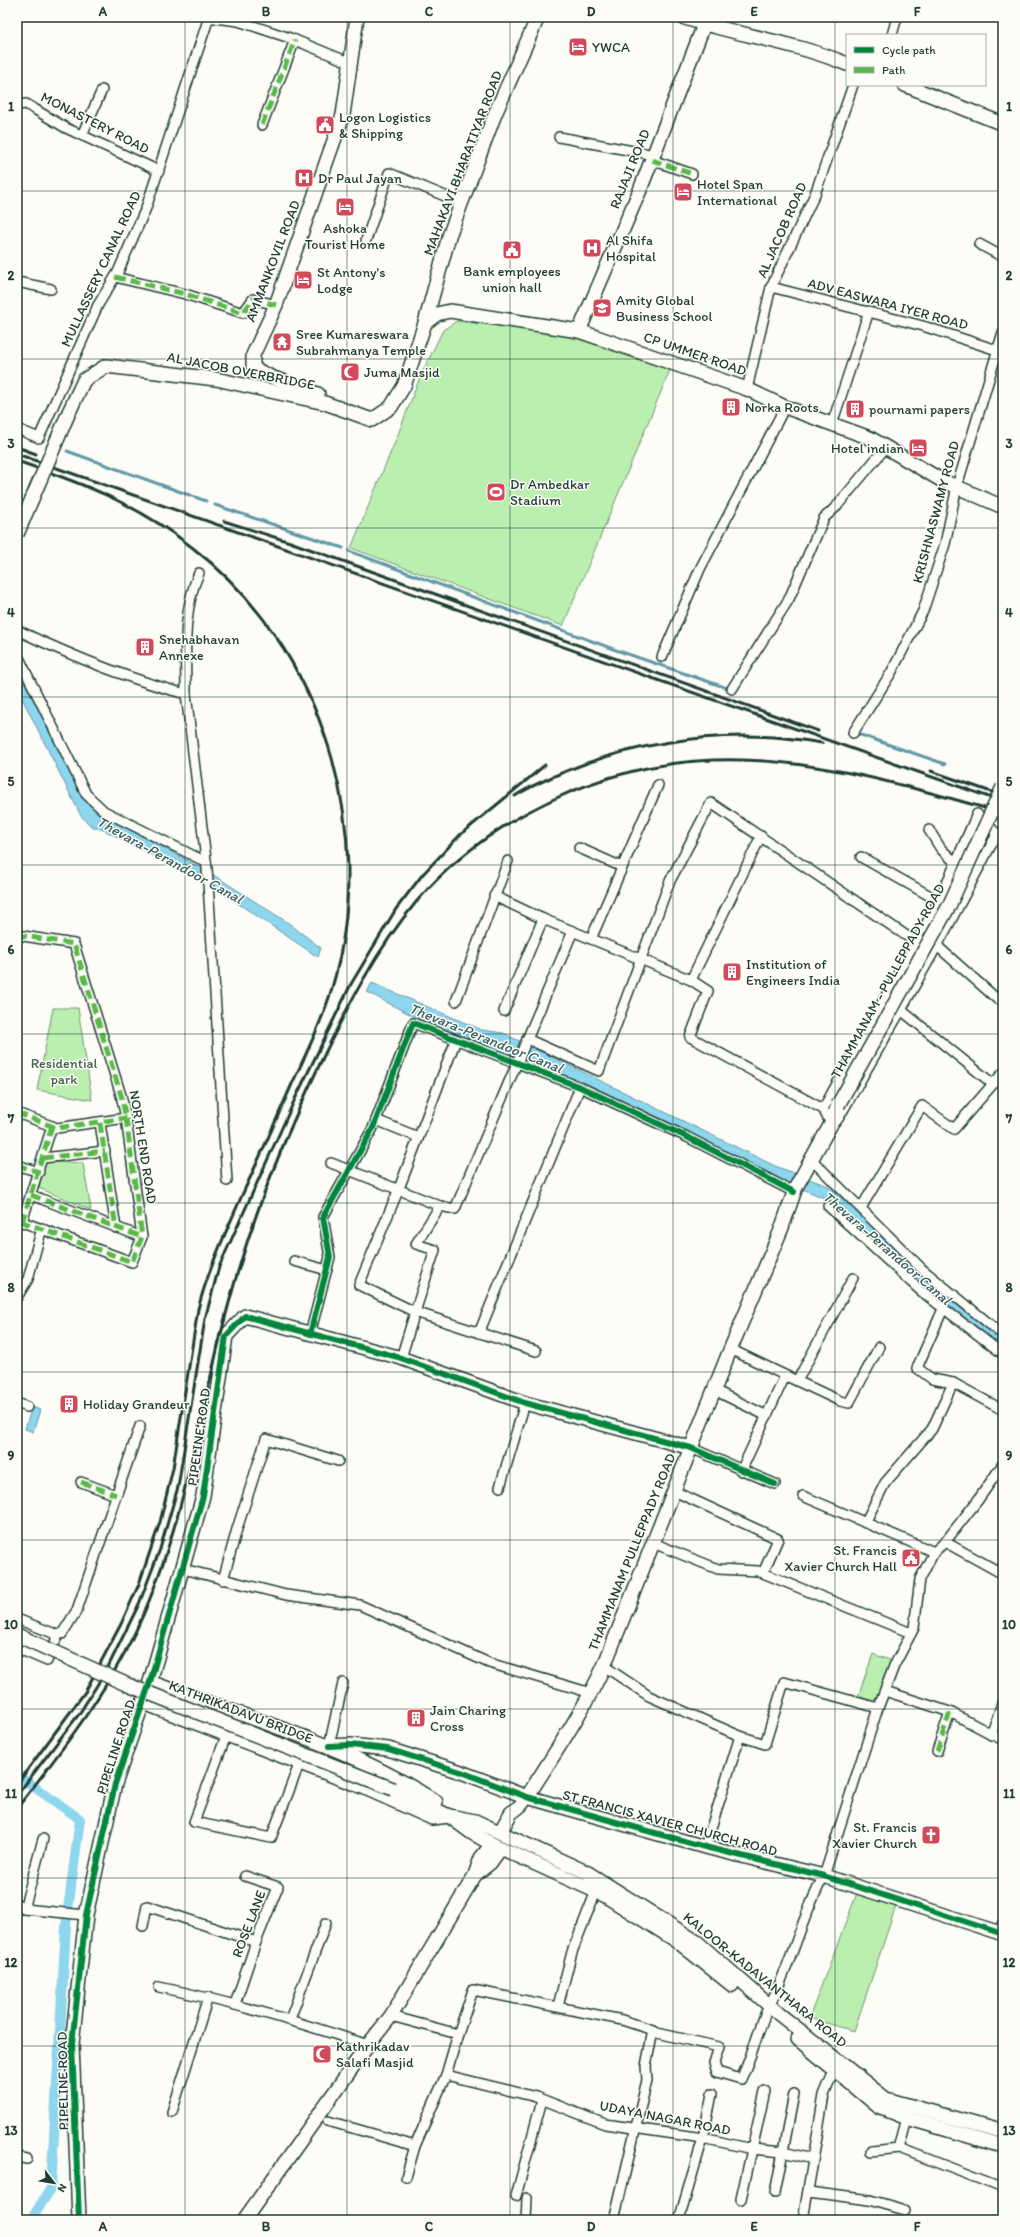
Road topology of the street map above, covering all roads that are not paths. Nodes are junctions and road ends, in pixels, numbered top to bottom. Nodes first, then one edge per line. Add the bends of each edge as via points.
1 (208, 17) edge
2 (357, 17) edge
3 (538, 17) edge
4 (682, 17) edge
5 (897, 17) edge
6 (705, 21) edge
7 (892, 34) edge
8 (295, 40) junction
9 (351, 63) junction
10 (846, 64) edge
11 (853, 86) edge
12 (908, 86) edge
13 (102, 90) dead end
14 (17, 105) edge
15 (262, 124) dead end
16 (1003, 124) edge
17 (82, 135) junction
18 (559, 137) dead end
19 (653, 158) junction
20 (159, 171) junction
21 (692, 174) dead end
22 (462, 203) junction
23 (366, 240) dead end
24 (979, 244) dead end
25 (1003, 257) edge
26 (114, 277) junction
27 (17, 282) edge
28 (771, 287) junction
29 (51, 289) dead end
30 (276, 305) junction
31 (869, 311) junction
32 (425, 323) junction
33 (579, 331) junction
34 (1003, 332) edge
35 (1000, 351) edge
36 (747, 389) junction
37 (325, 403) junction
38 (785, 407) junction
39 (832, 424) junction
40 (17, 429) edge
41 (886, 447) junction
42 (957, 486) junction
43 (1003, 507) edge
44 (17, 534) edge
45 (199, 573) dead end
46 (17, 630) edge
47 (17, 654) edge
48 (662, 658) dead end
49 (732, 689) dead end
50 (186, 694) junction
51 (853, 732) dead end
52 (658, 785) dead end
53 (1003, 787) edge
54 (929, 830) dead end
55 (761, 836) junction
56 (1000, 837) edge
57 (580, 848) dead end
58 (862, 857) dead end
59 (508, 861) dead end
60 (956, 864) junction
61 (207, 865) junction
62 (622, 867) junction
63 (494, 896) junction
64 (939, 901) junction
65 (543, 919) junction
66 (573, 931) junction
67 (17, 935) edge
68 (591, 938) junction
69 (917, 943) junction
70 (936, 946) junction
71 (641, 959) junction
72 (691, 980) junction
73 (997, 999) dead end
74 (456, 1001) dead end
75 (901, 1010) junction
76 (504, 1011) dead end
77 (456, 1040) junction
78 (526, 1041) junction
79 (517, 1060) junction
80 (1003, 1073) edge
81 (993, 1084) junction
82 (580, 1087) junction
83 (823, 1109) junction
84 (17, 1113) edge
85 (126, 1118) junction
86 (376, 1120) junction
87 (100, 1123) junction
88 (831, 1124) junction
89 (52, 1126) junction
90 (418, 1137) junction
91 (105, 1152) junction
92 (43, 1158) junction
93 (811, 1159) junction
94 (330, 1163) dead end
95 (17, 1165) edge
96 (350, 1169) junction
97 (39, 1172) junction
98 (227, 1181) dead end
99 (795, 1190) junction
100 (398, 1191) junction
101 (31, 1195) junction
102 (440, 1206) junction
103 (828, 1206) dead end
104 (861, 1208) junction
105 (20, 1221) edge
106 (42, 1228) junction
107 (116, 1228) junction
108 (142, 1237) junction
109 (294, 1261) dead end
110 (326, 1270) junction
111 (854, 1278) dead end
112 (17, 1297) edge
113 (943, 1309) junction
114 (416, 1312) junction
115 (479, 1333) junction
116 (310, 1334) junction
117 (1003, 1335) edge
118 (879, 1346) dead end
119 (730, 1349) junction
120 (536, 1351) dead end
121 (1003, 1354) edge
122 (401, 1358) junction
123 (786, 1376) junction
124 (797, 1381) junction
125 (953, 1383) junction
126 (714, 1390) junction
127 (525, 1403) junction
128 (17, 1404) edge
129 (27, 1407) dead end
130 (1003, 1410) edge
131 (767, 1416) junction
132 (140, 1426) dead end
133 (691, 1448) junction
134 (338, 1461) dead end
135 (1003, 1464) edge
136 (741, 1471) junction
137 (999, 1479) edge
138 (81, 1482) dead end
139 (775, 1484) dead end
140 (500, 1487) dead end
141 (674, 1491) junction
142 (116, 1495) junction
143 (803, 1496) dead end
144 (865, 1523) junction
145 (653, 1542) junction
146 (945, 1542) junction
147 (934, 1552) junction
148 (183, 1569) junction
149 (763, 1573) junction
150 (1003, 1574) edge
151 (223, 1580) junction
152 (17, 1619) edge
153 (911, 1633) junction
154 (17, 1635) edge
155 (58, 1635) junction
156 (17, 1648) edge
157 (604, 1666) junction
158 (150, 1682) junction
159 (343, 1683) dead end
160 (885, 1691) junction
161 (591, 1693) junction
162 (1003, 1702) edge
163 (144, 1703) junction
164 (878, 1708) junction
165 (950, 1712) junction
166 (991, 1734) junction
167 (226, 1736) junction
168 (740, 1736) junction
169 (302, 1737) junction
170 (1003, 1740) edge
171 (329, 1746) junction
172 (937, 1751) dead end
173 (296, 1761) junction
174 (523, 1801) junction
175 (449, 1816) junction
176 (504, 1834) junction
177 (43, 1840) dead end
178 (497, 1846) junction
179 (705, 1847) junction
180 (245, 1876) dead end
181 (824, 1876) junction
182 (596, 1891) junction
183 (20, 1907) edge
184 (82, 1915) junction
185 (326, 1923) dead end
186 (142, 1926) dead end
187 (1001, 1930) edge
188 (256, 1942) junction
189 (159, 1987) dead end
190 (208, 1997) junction
191 (235, 2004) junction
192 (558, 2006) junction
193 (768, 2009) junction
194 (391, 2016) junction
195 (290, 2019) junction
196 (653, 2032) junction
197 (458, 2034) junction
198 (368, 2045) junction
199 (836, 2066) junction
200 (446, 2075) junction
201 (765, 2091) dead end
202 (712, 2094) dead end
203 (794, 2094) dead end
204 (542, 2100) junction
205 (172, 2112) dead end
206 (907, 2118) junction
207 (328, 2121) dead end
208 (636, 2130) junction
209 (1003, 2132) edge
210 (702, 2138) junction
211 (415, 2146) junction
212 (1003, 2146) edge
213 (899, 2148) junction
214 (752, 2149) junction
215 (871, 2151) dead end
216 (783, 2152) junction
217 (17, 2157) edge
218 (27, 2159) dead end
219 (813, 2159) junction
220 (406, 2177) dead end
221 (1003, 2188) edge
222 (809, 2192) junction
223 (775, 2194) dead end
224 (516, 2196) dead end
225 (527, 2198) dead end
226 (741, 2199) dead end
227 (905, 2210) dead end
228 (79, 2220) edge
229 (244, 2220) edge
230 (526, 2220) edge
231 (614, 2220) edge
232 (680, 2220) edge
233 (803, 2220) edge

1 - 8 street via 238,21
1 - 20 street, MULLASSERY CANAL ROAD
2 - 9 main road, AMMANKOVIL ROAD
3 - 22 main road, MAHAKAVI BHARATIYAR ROAD via 495,114
4 - 6 main road
5 - 7 street
6 - 10 main road via 819,52
6 - 19 main road, RAJAJI ROAD
8 - 9 street
8 - 15 street
9 - 30 main road, AMMANKOVIL ROAD via 343,115
11 - 28 street, AL JACOB ROAD via 815,194
12 - 16 main road
13 - 17 street
14 - 17 street, MONASTERY ROAD via 26,104
17 - 20 street, MONASTERY ROAD
18 - 19 street
19 - 21 street
19 - 33 main road, RAJAJI ROAD
20 - 26 street, MULLASSERY CANAL ROAD via 146,208
22 - 23 street via 389,173
22 - 32 main road, MAHAKAVI BHARATIYAR ROAD via 449,236
24 - 25 street
26 - 30 street via 185,294 243,313 253,299
26 - 40 street, MULLASSERY CANAL ROAD via 98,305 40,438
27 - 29 street
28 - 31 street, ADV EASWARA IYER ROAD
28 - 36 street, AL JACOB ROAD
30 - 37 main road, AMMANKOVIL ROAD via 253,354 253,368 319,395
31 - 35 street, ADV EASWARA IYER ROAD
31 - 39 street
32 - 33 main road, CP UMMER ROAD via 437,314 450,311
32 - 37 main road via 404,386 392,406 372,420
33 - 36 main road, CP UMMER ROAD
34 - 35 street, KRISHNASWAMY ROAD
35 - 42 street, KRISHNASWAMY ROAD
36 - 38 main road, CP UMMER ROAD
37 - 44 main road, AL JACOB OVERBRIDGE, bridge via 216,379 106,366 84,380
38 - 39 main road, CP UMMER ROAD
38 - 48 street via 700,569
39 - 41 main road, CP UMMER ROAD via 870,438
41 - 42 main road, CP UMMER ROAD
41 - 49 street via 824,518 789,599
42 - 43 main road, CP UMMER ROAD
42 - 51 street, KRISHNASWAMY ROAD via 945,544 923,611 891,673
45 - 50 street via 194,584 186,635
46 - 50 street via 104,668
47 - 61 street via 86,794 104,812
50 - 61 street
52 - 62 street
53 - 88 main road, THAMMANAM - PULLEPPADY ROAD, bridge via 951,901 843,1096
54 - 60 street
55 - 69 street
55 - 71 street via 711,804 670,882
55 - 72 street
56 - 60 street via 977,814
56 - 70 street
57 - 62 street
58 - 64 street
59 - 63 street
60 - 64 street
61 - 98 street
62 - 68 street
63 - 65 street
63 - 74 street
64 - 69 street
65 - 66 street
65 - 76 street
66 - 68 street
66 - 78 street
67 - 85 street, NORTH END ROAD via 74,944 122,1095
68 - 71 street
69 - 83 street
70 - 73 street
70 - 75 street
71 - 72 street
71 - 78 street via 598,1071
72 - 83 street via 708,991 690,1037
75 - 81 street
75 - 88 street via 852,1097 838,1119
77 - 79 street
77 - 86 street via 413,1024
77 - 90 street
78 - 79 street
79 - 82 street
79 - 102 street via 455,1209
80 - 81 street
81 - 104 street via 954,1129 922,1106
82 - 99 street
82 - 115 street
83 - 88 street
84 - 89 street
85 - 87 street
85 - 108 street, NORTH END ROAD
86 - 90 street
86 - 96 street
87 - 89 street via 57,1128
87 - 91 street
88 - 93 main road, THAMMANAM - PULLEPPADY ROAD
89 - 92 street
90 - 100 street
91 - 92 street
91 - 107 street
92 - 97 street
93 - 99 main road, THAMMANAM - PULLEPPADY ROAD
93 - 104 street
94 - 96 street
95 - 97 street
96 - 100 street
96 - 110 street via 323,1217 330,1257
97 - 101 street
99 - 119 main road, THAMMANAM PULLEPPADY ROAD via 781,1230
100 - 102 street
100 - 114 street via 359,1285
101 - 105 street
101 - 107 street
102 - 114 street via 416,1244 435,1250
103 - 113 street
104 - 117 street via 922,1270
105 - 106 street
106 - 108 street, NORTH END ROAD via 132,1262
106 - 112 street via 28,1279
107 - 108 street
109 - 110 street
110 - 116 street
111 - 124 street
113 - 121 street
113 - 125 street via 917,1368 932,1379
114 - 115 street
114 - 122 street
115 - 120 street
116 - 122 main road
116 - 148 main road, PIPELINE ROAD via 245,1316 226,1336 203,1496
118 - 124 street via 849,1403
119 - 123 street
119 - 126 main road, THAMMANAM PULLEPPADY ROAD
122 - 127 main road
123 - 124 street
123 - 131 street
125 - 130 street
125 - 144 street via 932,1429 885,1483
126 - 131 street
126 - 133 main road, THAMMANAM PULLEPPADY ROAD
127 - 133 main road
127 - 140 street
128 - 129 street
131 - 136 street
132 - 142 street
133 - 136 street
133 - 141 main road, THAMMANAM PULLEPPADY ROAD
134 - 151 street via 266,1439 236,1529
135 - 137 street
136 - 139 street
137 - 146 street
138 - 142 street
141 - 145 main road, THAMMANAM PULLEPPADY ROAD
141 - 149 street via 778,1539
142 - 155 street via 77,1610 62,1634
143 - 144 street
144 - 147 street
145 - 149 street via 718,1569
145 - 157 main road, THAMMANAM PULLEPPADY ROAD
146 - 147 street
146 - 150 street
147 - 153 street via 920,1579 914,1628
148 - 151 street
148 - 158 main road, PIPELINE ROAD
149 - 153 street
151 - 161 street via 286,1595 360,1605 489,1663
152 - 155 street
153 - 160 street via 894,1666
154 - 175 main road, KATHRIKADAVU BRIDGE, bridge via 128,1685 393,1789
155 - 156 street via 47,1661
157 - 161 main road, THAMMANAM PULLEPPADY ROAD
157 - 168 street via 649,1696
158 - 163 main road, PIPELINE ROAD
158 - 169 main road
159 - 171 street
160 - 164 street
160 - 165 street
161 - 174 main road, THAMMANAM PULLEPPADY ROAD
162 - 166 street
163 - 167 main road
163 - 184 main road, PIPELINE ROAD via 115,1784
164 - 168 street via 784,1682 766,1744
164 - 181 street
165 - 166 street
165 - 172 street
166 - 170 street
167 - 173 main road
167 - 173 street via 194,1822 271,1838
168 - 179 street
169 - 171 main road
169 - 173 main road
171 - 174 main road, ST FRANCIS XAVIER CHURCH ROAD via 350,1745 388,1749 461,1772
171 - 175 main road via 404,1782 438,1804
173 - 175 main road via 432,1818
174 - 176 main road, THAMMANAM PULLEPPADY ROAD
174 - 179 main road, ST FRANCIS XAVIER CHURCH ROAD
175 - 176 main road, KALOOR-KADAVANTHARA ROAD via 475,1821
175 - 178 main road, KALOOR-KADAVANTHARA ROAD via 472,1833
176 - 193 main road, KALOOR-KADAVANTHARA ROAD via 588,1873 668,1922 697,1942
177 - 183 street
178 - 182 main road, KALOOR-KADAVANTHARA ROAD
178 - 194 main road via 490,1863 475,1875
179 - 181 main road, ST FRANCIS XAVIER CHURCH ROAD
180 - 188 street, ROSE LANE via 278,1887
181 - 187 main road, ST FRANCIS XAVIER CHURCH ROAD
181 - 193 street via 811,1898 780,1986
182 - 192 street via 572,1952
182 - 193 main road, KALOOR-KADAVANTHARA ROAD via 677,1941
183 - 184 street
184 - 228 main road, PIPELINE ROAD via 72,2044
185 - 195 street
186 - 188 street via 147,1906
188 - 191 street, ROSE LANE
189 - 190 street
190 - 191 street
190 - 205 street
191 - 195 street
192 - 196 street via 622,2020
192 - 197 street via 473,1990
193 - 196 street via 741,2079 717,2072 714,2063 719,2047
193 - 199 main road, KALOOR-KADAVANTHARA ROAD
194 - 197 street
194 - 198 main road
195 - 198 street
196 - 208 street via 646,2066 648,2080
197 - 200 street
198 - 229 main road
199 - 206 main road, KALOOR-KADAVANTHARA ROAD via 879,2107
199 - 209 main road, KALOOR-KADAVANTHARA ROAD via 886,2099
199 - 219 street via 824,2095
200 - 204 street, UDAYA NAGAR ROAD
200 - 211 street
201 - 214 street
202 - 210 street
203 - 216 street
204 - 208 street, UDAYA NAGAR ROAD via 605,2124
204 - 224 street
206 - 212 main road, KALOOR-KADAVANTHARA ROAD
206 - 213 street
207 - 211 street
208 - 210 street, UDAYA NAGAR ROAD
208 - 231 street
210 - 214 street, UDAYA NAGAR ROAD
210 - 232 street
211 - 220 street
213 - 215 street
213 - 221 street
214 - 216 street, UDAYA NAGAR ROAD
214 - 226 street
216 - 219 street, UDAYA NAGAR ROAD
216 - 223 street
217 - 218 street
219 - 222 street
222 - 227 street via 870,2200
222 - 233 street
225 - 230 street

